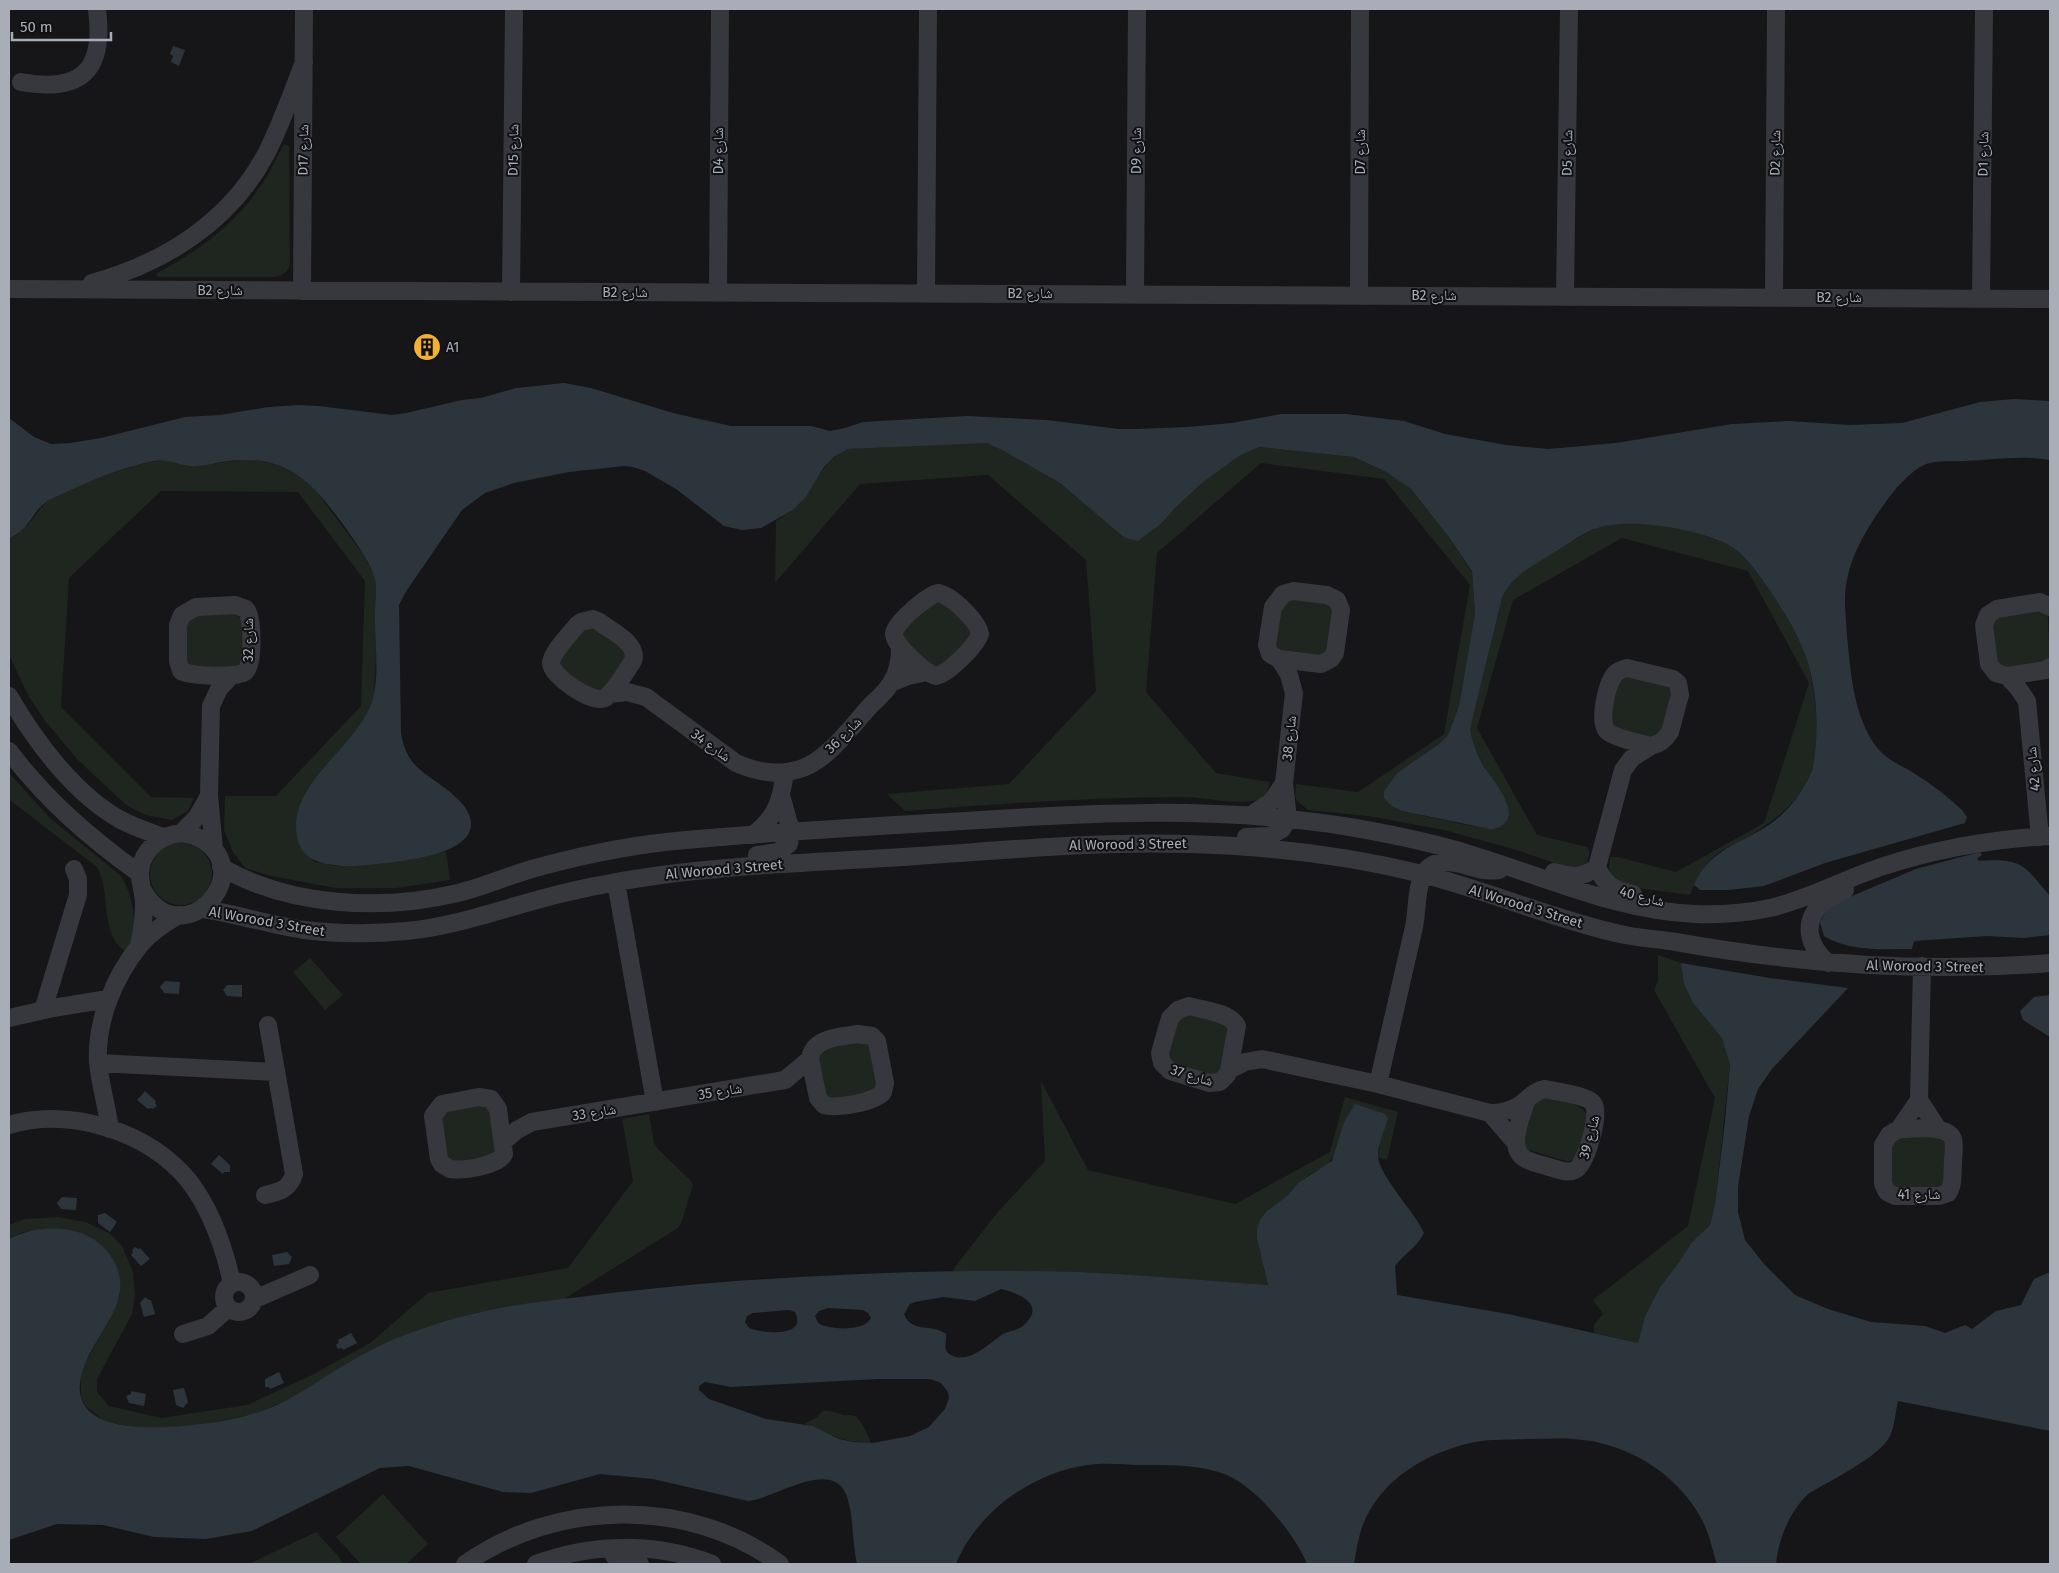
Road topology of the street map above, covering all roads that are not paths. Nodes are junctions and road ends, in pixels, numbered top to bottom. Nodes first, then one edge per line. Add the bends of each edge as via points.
1 (97, 9) edge
2 (304, 9) edge
3 (514, 9) edge
4 (720, 9) edge
5 (928, 9) edge
6 (1137, 9) edge
7 (1360, 9) edge
8 (1569, 9) edge
9 (1776, 9) edge
10 (1984, 9) edge
11 (304, 62) junction
12 (15, 82) edge
13 (9, 289) edge
14 (60, 289) junction
15 (302, 291) junction
16 (511, 292) junction
17 (718, 292) junction
18 (926, 293) junction
19 (1135, 294) junction
20 (1359, 295) junction
21 (1565, 296) junction
22 (1774, 297) junction
23 (1981, 298) junction
24 (2050, 299) edge
25 (2050, 607) edge
26 (900, 647) junction
27 (1279, 659) junction
28 (633, 661) junction
29 (1321, 664) junction
30 (2048, 668) edge
31 (927, 672) junction
32 (191, 675) junction
33 (232, 675) junction
34 (2007, 676) junction
35 (891, 683) junction
36 (1294, 693) junction
37 (609, 694) junction
38 (9, 696) edge
39 (646, 697) junction
40 (2027, 701) junction
41 (211, 706) junction
42 (1612, 734) junction
43 (1651, 746) junction
44 (9, 751) edge
45 (1623, 770) junction
46 (785, 772) junction
47 (1284, 783) junction
48 (209, 796) junction
49 (782, 799) junction
50 (1251, 815) junction
51 (1288, 819) junction
52 (791, 831) junction
53 (181, 833) junction
54 (753, 835) junction
55 (2045, 837) edge
56 (163, 838) junction
57 (1185, 843) junction
58 (214, 850) junction
59 (1889, 864) junction
60 (221, 867) junction
61 (1509, 867) junction
62 (1596, 867) junction
63 (74, 869) dead end
64 (689, 871) junction
65 (140, 874) junction
66 (1422, 874) junction
67 (616, 882) junction
68 (1453, 883) junction
69 (144, 892) junction
70 (203, 909) junction
71 (1417, 910) junction
72 (1697, 914) junction
73 (178, 915) junction
74 (139, 946) junction
75 (1828, 963) junction
76 (2050, 963) edge
77 (1922, 966) junction
78 (108, 1000) junction
79 (43, 1010) junction
80 (9, 1018) edge
81 (268, 1025) dead end
82 (1236, 1035) junction
83 (810, 1059) junction
84 (1262, 1059) junction
85 (98, 1063) junction
86 (1229, 1070) junction
87 (276, 1072) junction
88 (785, 1080) junction
89 (1378, 1084) junction
90 (817, 1093) junction
91 (1919, 1100) junction
92 (1526, 1101) junction
93 (656, 1102) junction
94 (498, 1109) junction
95 (1490, 1114) junction
96 (532, 1122) junction
97 (9, 1125) edge
98 (1899, 1129) junction
99 (1938, 1129) junction
100 (110, 1130) junction
101 (503, 1142) junction
102 (1516, 1143) junction
103 (265, 1195) dead end
104 (310, 1275) dead end
105 (232, 1283) junction
106 (255, 1299) junction
107 (228, 1308) junction
108 (183, 1334) dead end
109 (544, 1526) junction
110 (543, 1561) edge
111 (465, 1564) edge
112 (487, 1564) edge
113 (640, 1564) edge
114 (663, 1564) edge
115 (686, 1564) edge
116 (712, 1564) edge
117 (780, 1564) edge

1 - 12 street via 89,45 76,64 56,76
2 - 11 street, D17 شارع
3 - 16 street, D15 شارع
4 - 17 street, D4 شارع
5 - 18 street
6 - 19 street, D9 شارع
7 - 20 street, D7 شارع
8 - 21 street, D5 شارع
9 - 22 street, D2 شارع
10 - 23 street, D1 شارع
11 - 14 street via 277,132 264,156 245,186 215,219 180,246 146,264 101,281
11 - 15 street, D17 شارع
13 - 14 street, B2 شارع
14 - 15 street, B2 شارع
15 - 16 street, B2 شارع
16 - 17 street, B2 شارع
17 - 18 street, B2 شارع
18 - 19 street, B2 شارع
19 - 20 street, B2 شارع
20 - 21 street, B2 شارع
21 - 22 street, B2 شارع
22 - 23 street, B2 شارع
23 - 24 street, B2 شارع
25 - 34 street via 2040,602 1997,608 1988,615 1984,625 1989,664 1996,673
26 - 31 street
26 - 31 street, شارع 36 via 894,638 895,628 933,594 948,597 976,623 980,634 968,651 942,675
26 - 35 street, شارع 36 via 898,666
27 - 29 street
27 - 29 street, شارع 38 via 1270,654 1267,645 1275,602 1292,591 1327,595 1337,600 1341,610 1335,653 1328,662
27 - 36 street, شارع 38 via 1289,675
28 - 37 street
28 - 37 street, شارع 34 via 632,646 593,619 577,625 554,655 551,666 556,675 595,699
28 - 39 street, شارع 34 via 636,680
29 - 36 street, شارع 38 via 1305,676
30 - 34 street
30 - 40 street via 2034,684
31 - 35 street, شارع 36
32 - 33 street, شارع 32
32 - 33 street, شارع 32 via 178,666 178,625 182,615 196,607 235,605 250,614 250,661 246,671
32 - 41 street, شارع 32
33 - 41 street, شارع 32 via 219,689
34 - 40 street
35 - 46 street, شارع 36 via 815,762
36 - 47 street, شارع 38
37 - 39 street, شارع 34 via 628,692
38 - 56 street via 42,746 83,791 120,820
39 - 46 street, شارع 34 via 736,763 768,773
40 - 55 street, شارع 42
41 - 48 street, شارع 32
42 - 43 street
42 - 43 street via 1604,726 1602,714 1616,673 1632,668 1667,677 1678,683 1680,695 1670,732 1662,742
42 - 45 street
43 - 45 street via 1632,758
44 - 65 street via 54,804
45 - 62 street
46 - 49 street
47 - 50 street via 1272,801
47 - 51 street, شارع 38
48 - 53 street, شارع 32 via 197,817
48 - 58 street, شارع 32
49 - 52 street
49 - 54 street via 767,823
50 - 51 street
50 - 52 street via 1106,813
51 - 57 street via 1282,829 1270,836 1254,838 1218,834
51 - 61 street via 1388,834
52 - 54 street
52 - 64 street via 789,844 778,852 727,859
53 - 56 street
53 - 58 street via 199,838
54 - 60 street via 628,848 536,868 460,892 382,902 342,901 280,892
55 - 59 street via 2015,838
56 - 65 street via 149,848
57 - 64 street, Al Worood 3 Street via 1080,844
57 - 66 street, Al Worood 3 Street via 1304,852
58 - 60 street
59 - 72 street via 1772,907 1735,913
59 - 75 street via 1825,901 1815,912 1809,926 1810,940
60 - 70 street via 222,879 218,890
61 - 62 street via 1534,867 1574,877
61 - 66 street via 1481,870 1443,861
61 - 72 street via 1606,898 1664,911
62 - 72 street, شارع 40 via 1607,885 1616,890 1664,901
63 - 79 street via 78,895
64 - 67 street, Al Worood 3 Street
65 - 69 street
66 - 68 street, Al Worood 3 Street
66 - 71 street via 1416,898
67 - 70 street, Al Worood 3 Street via 553,896 476,919 405,931 351,933 304,930
67 - 93 street
68 - 71 street via 1432,892
68 - 75 street, Al Worood 3 Street via 1621,934
69 - 73 street via 162,910
69 - 74 street
70 - 73 street
71 - 89 street
73 - 74 street
74 - 78 street
75 - 77 street, Al Worood 3 Street
76 - 77 street, Al Worood 3 Street
77 - 91 street
78 - 79 street
78 - 85 street via 102,1021
79 - 80 street
81 - 87 street
82 - 84 street, شارع 37
82 - 86 street, شارع 37
82 - 86 street, شارع 37 via 1236,1026 1231,1018 1183,1007 1170,1018 1160,1052 1162,1063 1170,1071 1209,1083 1224,1079
83 - 88 street
83 - 90 street
83 - 90 street via 810,1053 818,1043 858,1034 872,1036 879,1047 885,1088 877,1099 829,1107 820,1102
84 - 86 street, شارع 37 via 1245,1062
84 - 89 street, شارع 37
85 - 87 street
85 - 100 street
87 - 103 street via 294,1174 288,1186
88 - 90 street
88 - 93 street, شارع 35
89 - 95 street
91 - 98 street, شارع 41
91 - 99 street, شارع 41
92 - 95 street, شارع 39
92 - 102 street
92 - 102 street, شارع 39 via 1532,1094 1546,1089 1588,1099 1595,1106 1596,1116 1583,1163 1571,1172 1528,1160 1520,1155
93 - 96 street, شارع 33
94 - 96 street
94 - 101 street
94 - 101 street via 485,1097 446,1103 438,1107 432,1121 439,1159 450,1169 498,1162 504,1154
95 - 102 street, شارع 39
96 - 101 street, شارع 33
97 - 100 street via 44,1118 67,1118
98 - 99 street
98 - 99 street, شارع 41 via 1889,1134 1883,1145 1884,1188 1895,1196 1944,1196 1951,1189 1954,1141 1945,1130
100 - 105 street via 140,1142 166,1159 189,1181 206,1207 222,1243
104 - 106 street
105 - 106 street via 248,1284
105 - 107 street via 224,1297
106 - 107 street via 244,1311
107 - 108 street via 208,1326
109 - 111 street via 510,1538
109 - 112 street
109 - 117 street via 583,1517 662,1516 701,1525 742,1541
110 - 113 street via 623,1556
110 - 116 street via 588,1550 641,1548 672,1552
114 - 115 street

